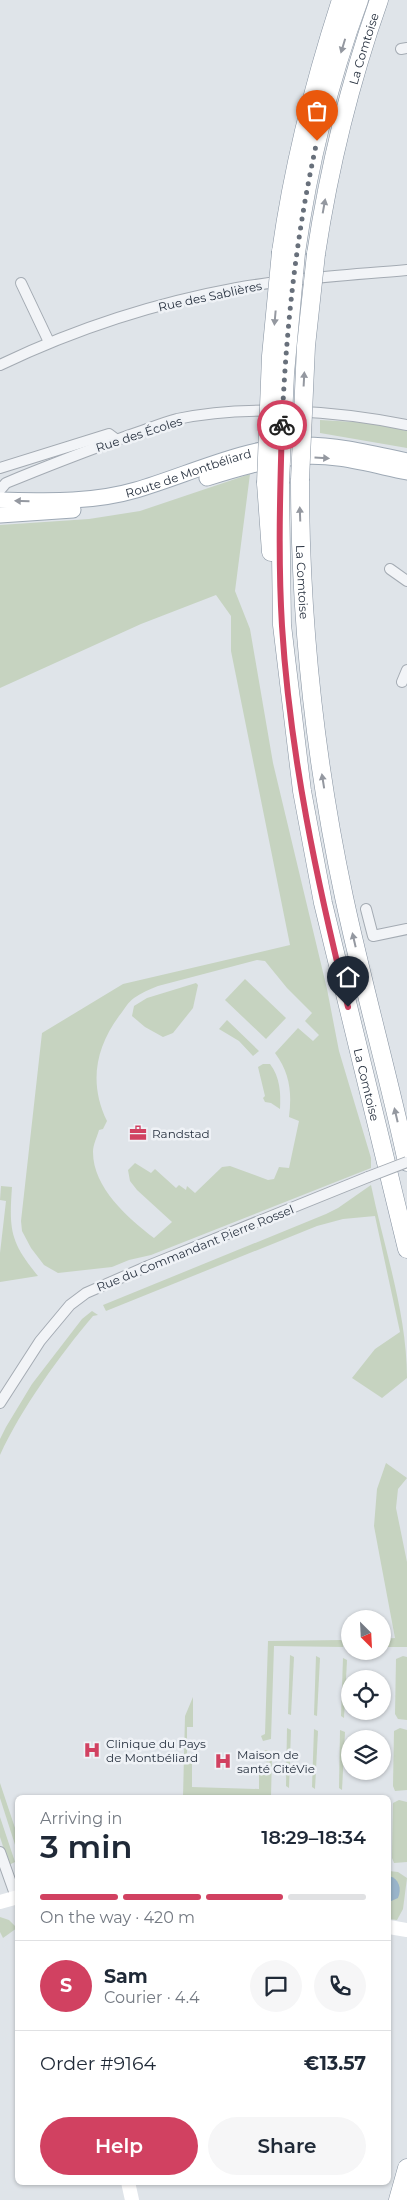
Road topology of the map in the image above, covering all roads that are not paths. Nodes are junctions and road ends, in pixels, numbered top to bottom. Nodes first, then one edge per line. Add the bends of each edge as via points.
1 (341, 0) edge
2 (358, 0) edge
3 (379, 0) edge
4 (289, 252) junction
5 (407, 270) edge
6 (22, 283) dead end
7 (48, 342) junction
8 (0, 365) edge
9 (407, 426) edge
10 (117, 440) junction
11 (407, 461) edge
12 (0, 468) edge
13 (407, 472) edge
14 (0, 490) edge
15 (0, 500) edge
16 (0, 516) edge
17 (390, 569) dead end
18 (407, 581) edge
19 (407, 670) edge
20 (402, 682) dead end
21 (366, 909) dead end
22 (407, 928) edge
23 (407, 1162) edge
24 (407, 1249) edge
25 (0, 1403) edge
26 (0, 1852) edge
27 (15, 1893) edge
28 (15, 1898) edge
29 (0, 1902) edge
30 (391, 1927) edge
31 (407, 1930) edge
32 (407, 2168) edge
33 (129, 2185) edge
34 (132, 2200) edge
35 (398, 2200) edge

1 - 4 highway, La Comtoise via 307,115 291,189
2 -> 4 highway, La Comtoise
23 -> 3 highway, La Comtoise, bridge via 344,897 324,790 306,644 300,480 306,346 325,199 343,118
4 -> 24 highway, La Comtoise, bridge via 271,356 273,483 268,531 296,754 314,856
5 - 7 street, Rue des Sablières via 238,288 125,315
6 - 7 street
7 - 8 street, Rue des Sablières
9 - 10 street, Rue des Écoles via 364,416 218,412 175,420
10 - 12 street via 109,434
10 - 14 street, Rue des Écoles via 6,483
11 -> 15 main road, Route de Montbéliard via 349,448 297,445 250,453 134,490 93,499
16 -> 13 main road, Route de Montbéliard via 100,508 140,500 249,466 298,457 347,460
17 - 18 street
19 - 20 street
21 - 22 street via 373,936
23 - 25 street, Rue du Commandant Pierre Rossel, bridge via 86,1293 70,1305 40,1341
26 - 27 street
28 - 29 main road
30 - 31 main road
32 - 35 highway
33 - 34 main road

